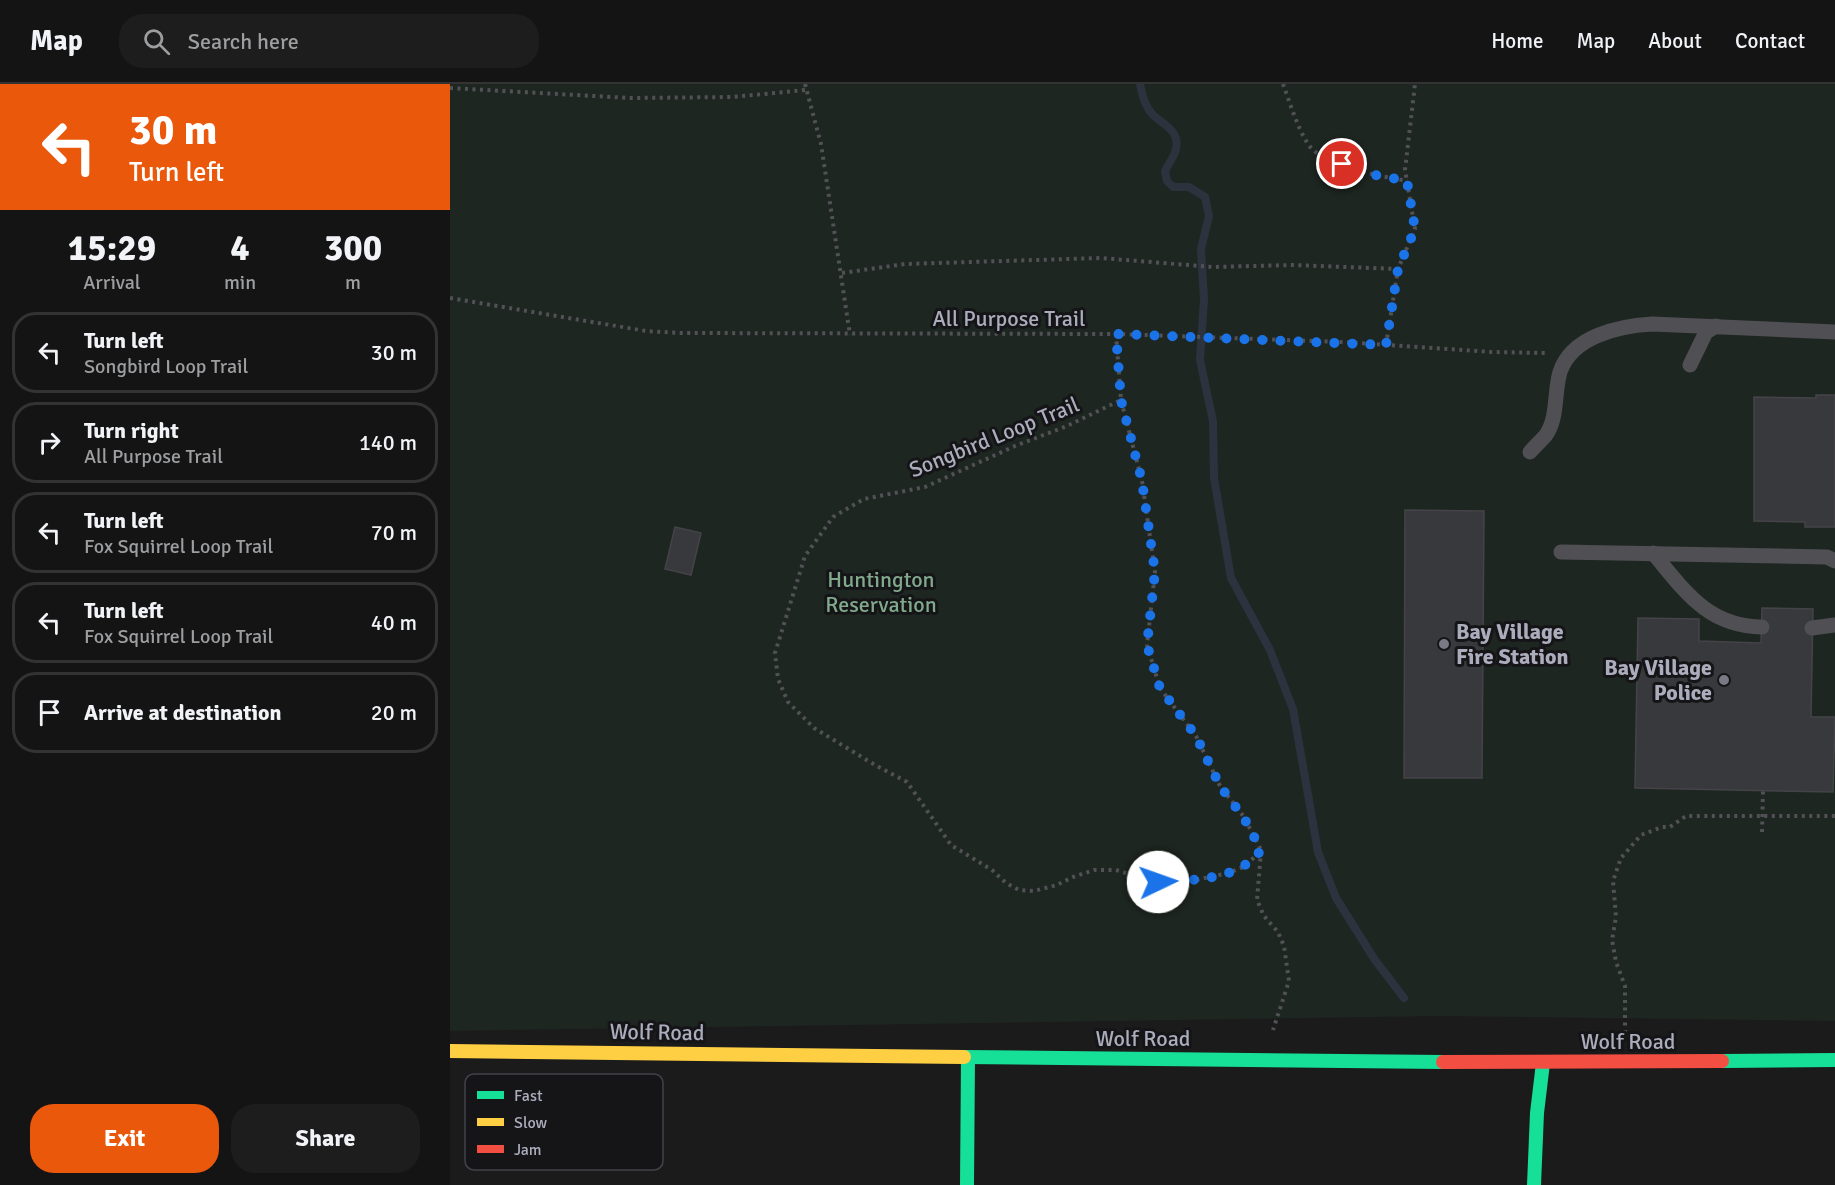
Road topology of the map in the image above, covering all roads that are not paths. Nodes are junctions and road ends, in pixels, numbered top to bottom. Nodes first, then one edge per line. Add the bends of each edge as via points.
1 (1716, 326) junction
2 (1835, 332) edge
3 (1690, 365) dead end
4 (1530, 452) dead end
5 (1562, 552) dead end
6 (1653, 553) junction
7 (1835, 561) edge
8 (1835, 625) edge
9 (1761, 627) dead end
10 (1812, 628) dead end
11 (450, 1051) edge
12 (968, 1058) junction
13 (1835, 1060) edge
14 (1543, 1063) junction
15 (967, 1185) edge
16 (1534, 1185) edge

1 - 2 lane
1 - 3 lane via 1706,332
1 - 4 lane via 1631,325 1581,344 1560,371 1552,420 1547,433
5 - 6 lane
6 - 7 lane via 1827,557
6 - 9 lane via 1699,605 1741,626
8 - 10 lane
11 - 12 street, Wolf Road
12 - 14 street, Wolf Road
12 - 15 street
13 - 14 street, Wolf Road
14 - 16 street

